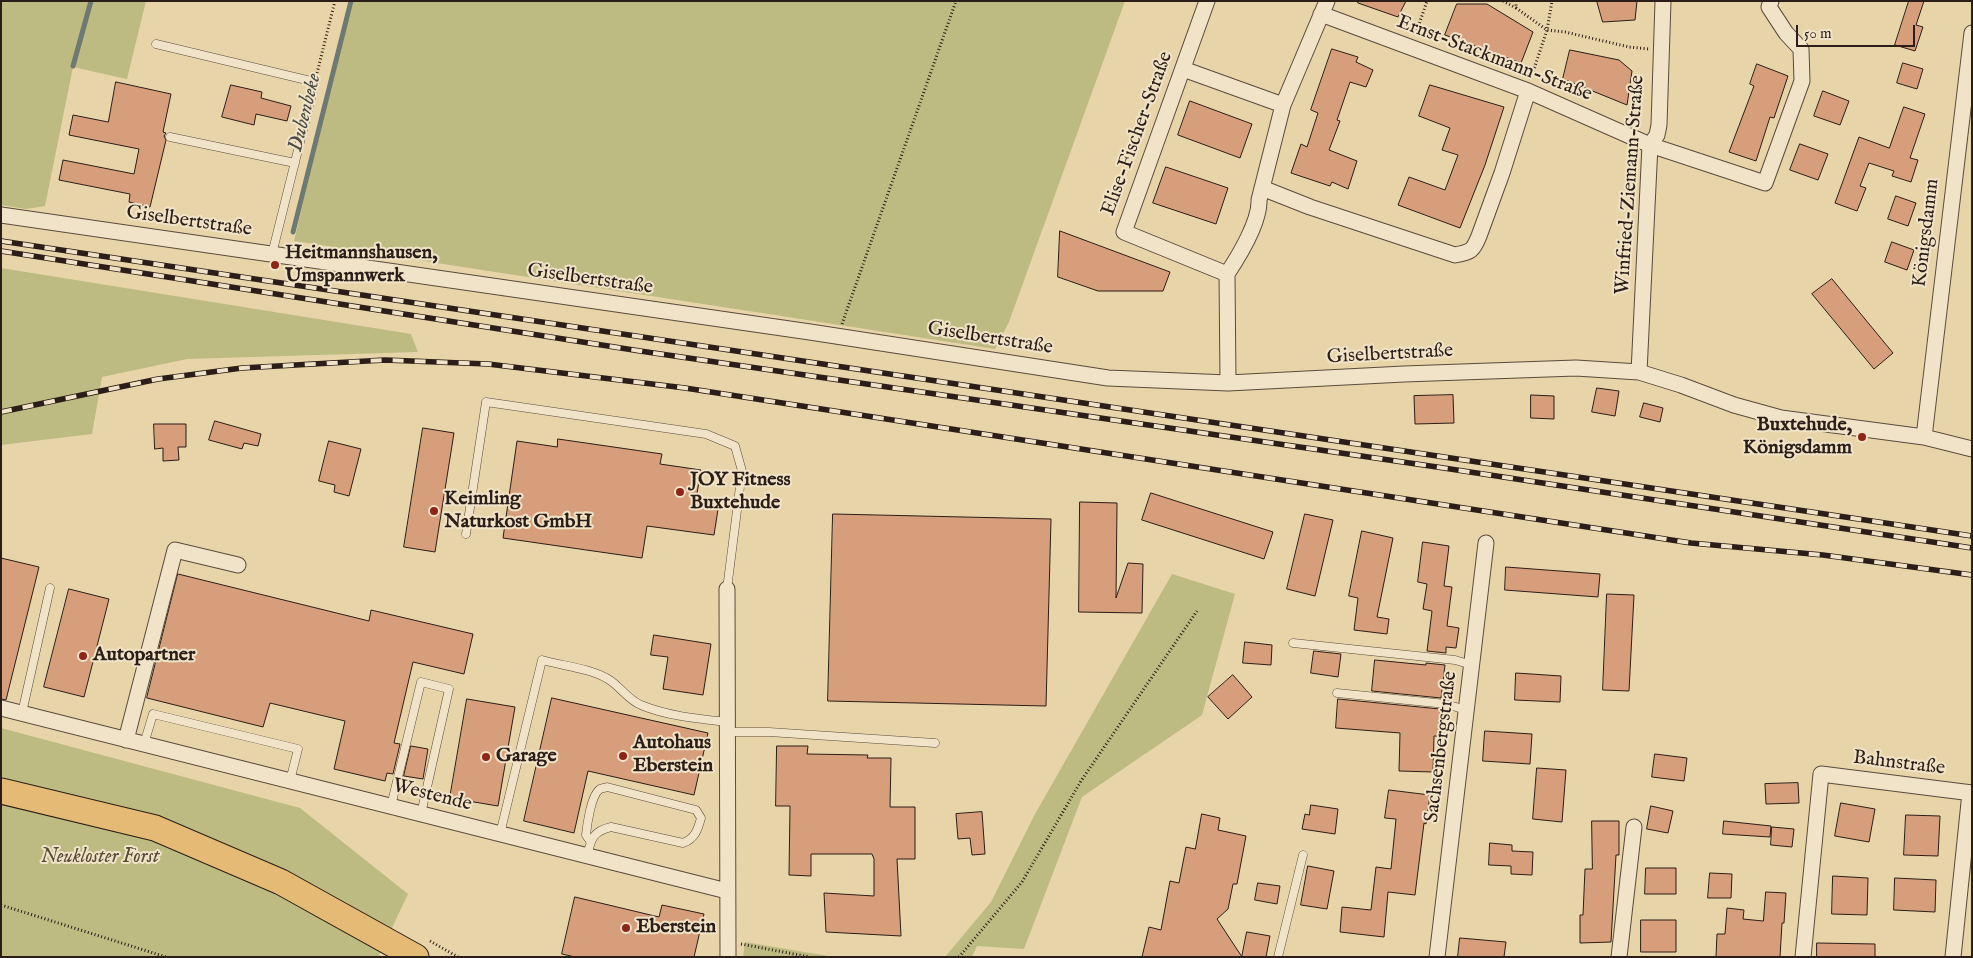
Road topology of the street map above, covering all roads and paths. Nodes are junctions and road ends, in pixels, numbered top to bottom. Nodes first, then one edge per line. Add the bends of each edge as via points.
1 (336, 1) edge
2 (956, 1) edge
3 (1207, 1) edge
4 (1427, 1) edge
5 (1503, 1) edge
6 (1516, 1) edge
7 (1552, 1) edge
8 (1663, 1) edge
9 (1771, 1) edge
10 (1324, 8) edge
11 (1516, 8) junction
12 (1547, 30) junction
13 (1972, 33) edge
14 (156, 44) dead end
15 (1411, 47) junction
16 (1662, 50) junction
17 (1183, 69) junction
18 (315, 82) junction
19 (1528, 90) junction
20 (1283, 105) junction
21 (170, 137) dead end
22 (1965, 141) edge
23 (1650, 145) junction
24 (296, 163) junction
25 (1262, 188) junction
26 (1, 215) edge
27 (272, 254) junction
28 (1227, 274) junction
29 (838, 336) junction
30 (1639, 372) junction
31 (1228, 383) junction
32 (1924, 438) junction
33 (1972, 449) edge
34 (466, 534) dead end
35 (1486, 542) dead end
36 (238, 565) dead end
37 (50, 588) dead end
38 (727, 589) joint
39 (1197, 611) dead end
40 (1293, 643) dead end
41 (1472, 665) junction
42 (1337, 693) dead end
43 (1, 708) edge
44 (1466, 710) junction
45 (22, 713) junction
46 (727, 727) junction
47 (126, 740) junction
48 (935, 742) dead end
49 (144, 744) junction
50 (290, 781) junction
51 (1, 791) edge
52 (1971, 793) edge
53 (391, 806) junction
54 (420, 814) junction
55 (1634, 827) dead end
56 (500, 834) junction
57 (590, 841) junction
58 (1303, 855) dead end
59 (587, 856) junction
60 (727, 891) junction
61 (1, 905) edge
62 (728, 949) edge
63 (166, 957) edge
64 (416, 957) edge
65 (810, 957) edge
66 (959, 957) edge
67 (1278, 957) edge
68 (1437, 957) edge
69 (1619, 957) edge
70 (1803, 957) edge
71 (1954, 957) edge

1 - 18 path
2 - 29 path
3 - 17 street, Elise-Fischer-Straße
4 - 15 path
5 - 11 path
6 - 11 path
7 - 12 path
8 - 16 street, Winfried-Ziemann-Straße
9 - 23 street, Ernst-Stackmann-Straße via 1770,7 1786,33 1801,49 1802,81 1765,183
10 - 15 street, Ernst-Stackmann-Straße
10 - 20 street
11 - 12 path
12 - 16 path via 1629,48
12 - 19 path
13 - 22 street, Königsdamm
14 - 18 lane
15 - 19 street, Ernst-Stackmann-Straße
16 - 23 street, Winfried-Ziemann-Straße via 1659,125
17 - 20 street
17 - 28 street, Elise-Fischer-Straße via 1124,232
18 - 24 lane
19 - 23 street, Ernst-Stackmann-Straße
19 - 25 street via 1502,174 1477,241 1468,253 1455,255
20 - 25 street
21 - 24 lane
22 - 32 street, Königsdamm
23 - 30 street, Winfried-Ziemann-Straße
24 - 27 lane
25 - 28 street via 1260,210
26 - 27 street, Giselbertstraße
27 - 29 street, Giselbertstraße
28 - 31 street
29 - 31 street, Giselbertstraße via 1108,378
30 - 31 street, Giselbertstraße via 1567,368
30 - 32 street, Giselbertstraße via 1781,418
32 - 33 street, Giselbertstraße
34 - 38 lane via 486,402 706,434 735,446 742,471
35 - 41 street, Sachsenbergstraße
36 - 47 street via 175,550
37 - 45 lane
38 - 46 street
39 - 66 path via 1080,781 1022,882
40 - 41 lane via 1455,660
41 - 44 street, Sachsenbergstraße
42 - 44 lane via 1446,704
43 - 45 street, Westende
44 - 68 street, Sachsenbergstraße
45 - 47 street, Westende
46 - 48 lane
46 - 56 lane via 639,705 610,680 542,660
46 - 60 street
47 - 49 street, Westende
49 - 50 street, Westende
49 - 50 lane via 153,714 298,749
50 - 53 street, Westende
51 - 64 main road via 155,828 281,882
52 - 70 street, Bahnstraße via 1821,774
52 - 71 street
53 - 54 street, Westende
53 - 54 lane via 421,682 449,688
54 - 56 street, Westende
55 - 69 street
56 - 59 street, Westende
57 - 57 lane via 600,829 611,827 683,843 694,836 701,818 696,810 607,787 595,794 587,825 586,835
57 - 59 lane
58 - 67 lane
59 - 60 street, Westende
60 - 62 street
61 - 63 path
62 - 65 path

